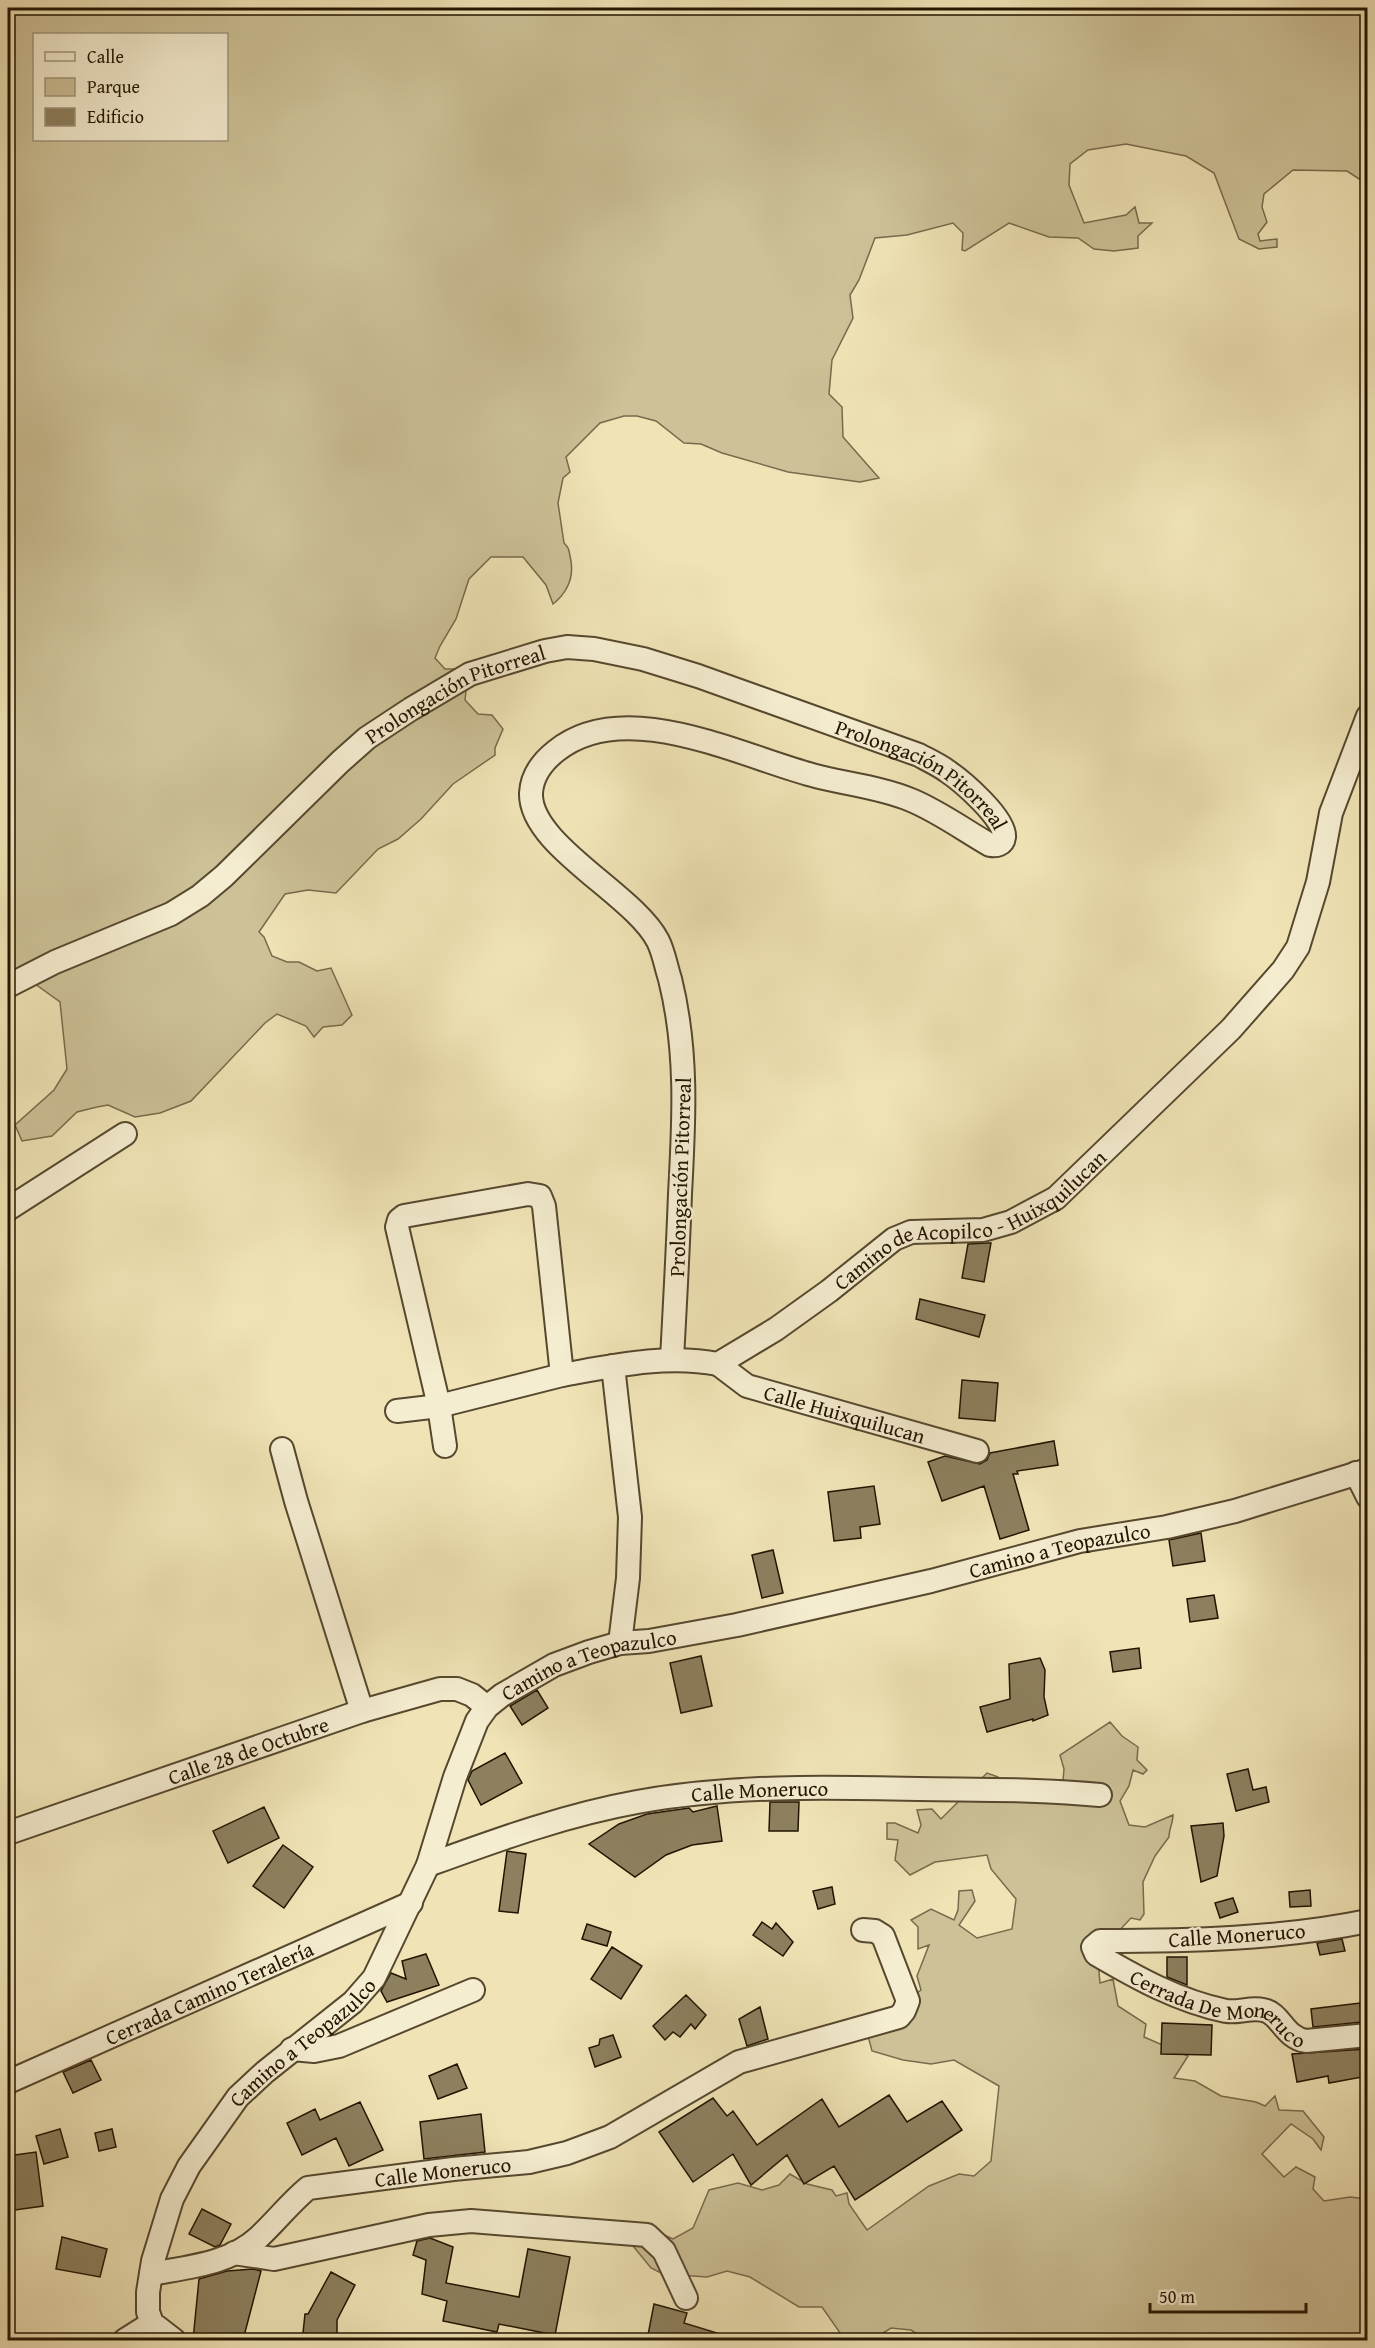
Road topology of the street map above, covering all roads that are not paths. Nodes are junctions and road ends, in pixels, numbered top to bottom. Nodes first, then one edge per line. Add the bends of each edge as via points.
1 (1368, 716) edge
2 (8, 986) edge
3 (125, 1134) dead end
4 (8, 1209) edge
5 (672, 1359) junction
6 (718, 1364) junction
7 (613, 1366) junction
8 (561, 1369) junction
9 (439, 1406) junction
10 (397, 1411) dead end
11 (445, 1446) dead end
12 (282, 1449) dead end
13 (977, 1451) dead end
14 (1362, 1472) edge
15 (1368, 1497) edge
16 (620, 1643) junction
17 (487, 1707) junction
18 (362, 1711) junction
19 (1100, 1795) dead end
20 (8, 1833) edge
21 (429, 1865) junction
22 (411, 1903) junction
23 (1368, 1921) edge
24 (863, 1930) dead end
25 (1106, 1941) joint
26 (473, 1990) dead end
27 (1368, 2035) edge
28 (292, 2049) junction
29 (8, 2082) edge
30 (234, 2253) junction
31 (149, 2283) junction
32 (686, 2298) dead end
33 (152, 2323) junction
34 (125, 2340) edge
35 (174, 2340) edge

1 - 6 street, Camino de Acopilco - Huixquilucan via 1331,813 1318,882 1298,947 1231,1029 1056,1198 1011,1222 983,1230 911,1232 894,1239 776,1329
2 - 5 street, Prolongación Pitorreal via 171,914 200,896 367,738 470,674 545,651 567,647 594,649 643,659 938,765 989,810 1001,825 1002,843 990,845 907,798 811,775 678,734 617,728 592,732 566,742 544,759 535,775 531,795 536,817 564,850 643,918 658,942 675,1000 685,1107
3 - 4 street
5 - 6 street
5 - 7 street
6 - 13 street, Calle Huixquilucan via 747,1386
7 - 8 street
7 - 16 street via 630,1516
8 - 9 street
8 - 9 street via 540,1196 528,1194 410,1214 399,1220 397,1227
9 - 10 street
9 - 11 street
12 - 18 street
14 - 15 street
14 - 16 street, Camino a Teopazulco via 1179,1525 1080,1542 779,1616
16 - 17 street, Camino a Teopazulco via 554,1665
17 - 18 street, Calle 28 de Octubre via 457,1689 440,1689
17 - 21 street, Camino a Teopazulco via 477,1721 455,1777
18 - 20 street, Calle 28 de Octubre
19 - 21 street, Calle Moneruco via 1021,1789 746,1788 638,1801 580,1814
21 - 22 street, Camino a Teopazulco
22 - 28 street, Camino a Teopazulco via 374,1978 352,2002
22 - 29 street, Cerrada Camino Teralería
23 - 25 street, Calle Moneruco via 1306,1932
24 - 30 street, Calle Moneruco via 883,1936 908,2001 899,2017 739,2062 610,2137 567,2154 308,2188 257,2238
25 - 27 street, Cerrada De Moneruco via 1095,1943 1096,1954 1144,1983 1230,2012 1263,2010 1296,2040
26 - 28 street via 339,2046 314,2051
28 - 31 street, Camino a Teopazulco via 238,2097 189,2166 172,2199
30 - 31 street, Calle Moneruco
30 - 32 street via 274,2259 429,2226 471,2221 647,2235 664,2251
31 - 33 street via 148,2312
33 - 34 street
33 - 35 street

